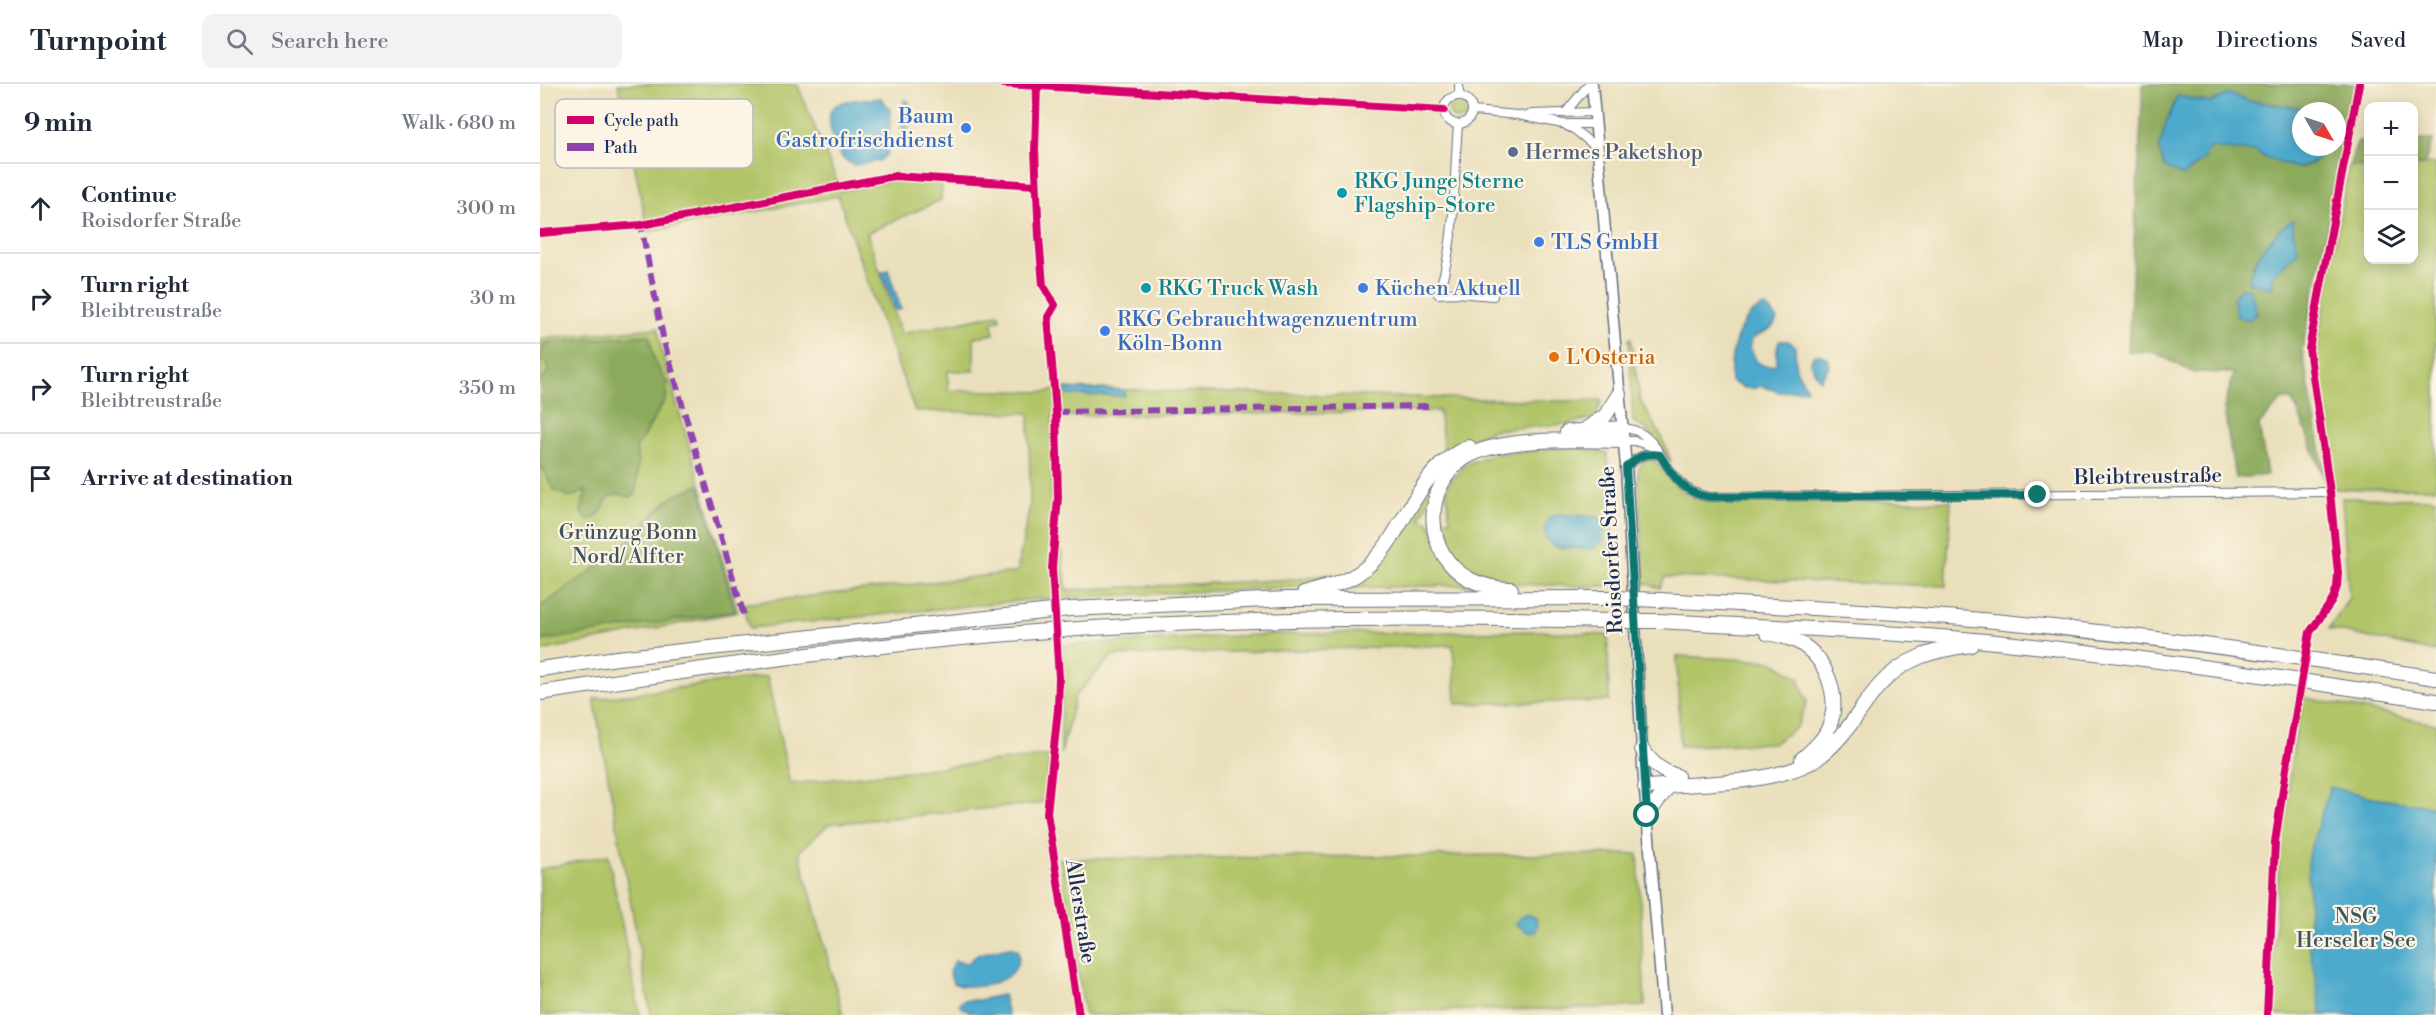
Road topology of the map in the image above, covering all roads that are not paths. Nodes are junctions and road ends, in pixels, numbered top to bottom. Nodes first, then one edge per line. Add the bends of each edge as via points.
1 (1004, 84) edge
2 (1460, 84) edge
3 (1590, 84) edge
4 (1037, 86) junction
5 (1081, 86) edge
6 (1459, 96) junction
7 (1444, 110) junction
8 (1473, 111) junction
9 (1566, 112) junction
10 (1518, 115) junction
11 (1595, 118) junction
12 (1563, 124) junction
13 (1458, 125) junction
14 (1597, 148) junction
15 (1494, 296) dead end
16 (1048, 317) dead end
17 (1618, 394) junction
18 (1584, 430) junction
19 (1623, 434) junction
20 (1658, 452) junction
21 (1626, 467) junction
22 (2330, 492) dead end
23 (1576, 597) junction
24 (1287, 599) junction
25 (1718, 624) junction
26 (1996, 642) junction
27 (540, 669) edge
28 (2436, 678) edge
29 (540, 693) edge
30 (2436, 701) edge
31 (1642, 749) junction
32 (1673, 781) junction
33 (1645, 783) junction
34 (1047, 813) dead end
35 (1647, 815) junction
36 (1079, 1015) edge
37 (1664, 1015) edge

1 - 4 street
2 - 6 street
3 - 9 street, Roisdorfer Straße
3 - 11 main road, Roisdorfer Straße
4 - 5 street
4 - 16 street via 1039,237 1043,285 1055,305
5 - 7 street
6 - 7 street via 1448,100
6 - 8 street via 1469,100
7 - 13 street via 1448,120
8 - 10 street
8 - 13 street via 1468,121
9 - 10 street
9 - 11 street
10 - 12 street
11 - 12 street
11 - 14 main road, Roisdorfer Straße
12 - 14 street
13 - 15 street via 1451,243 1438,294
14 - 17 main road, Roisdorfer Straße
17 - 18 highway via 1605,416
17 - 19 main road, Roisdorfer Straße
18 - 19 highway
18 - 24 highway via 1491,438 1463,449 1434,470 1380,554 1361,572 1340,584
19 - 20 street
19 - 20 street, Bleibtreustraße via 1640,432
19 - 21 main road, Roisdorfer Straße
19 - 23 highway via 1488,448 1455,466 1436,495 1433,522 1437,541 1462,574 1496,589
20 - 21 street via 1641,456
20 - 22 street, Bleibtreustraße via 1675,479 1709,497
21 - 31 main road, Roisdorfer Straße
23 - 24 highway
23 - 28 highway, bridge via 2004,622 2307,658
24 - 27 highway via 1032,612
25 - 26 highway
25 - 29 highway, bridge via 1419,618 1070,630 718,666
25 - 32 highway via 1784,636 1814,655 1826,671 1833,691 1829,728 1802,760 1774,770
26 - 30 highway
26 - 32 highway via 1934,650 1905,664 1879,686 1841,738 1818,758 1792,771 1766,778
31 - 32 highway
31 - 33 main road, Roisdorfer Straße
32 - 33 highway
32 - 35 highway
33 - 35 main road, Roisdorfer Straße
34 - 36 street, Allerstraße
35 - 37 main road, Roisdorfer Straße

